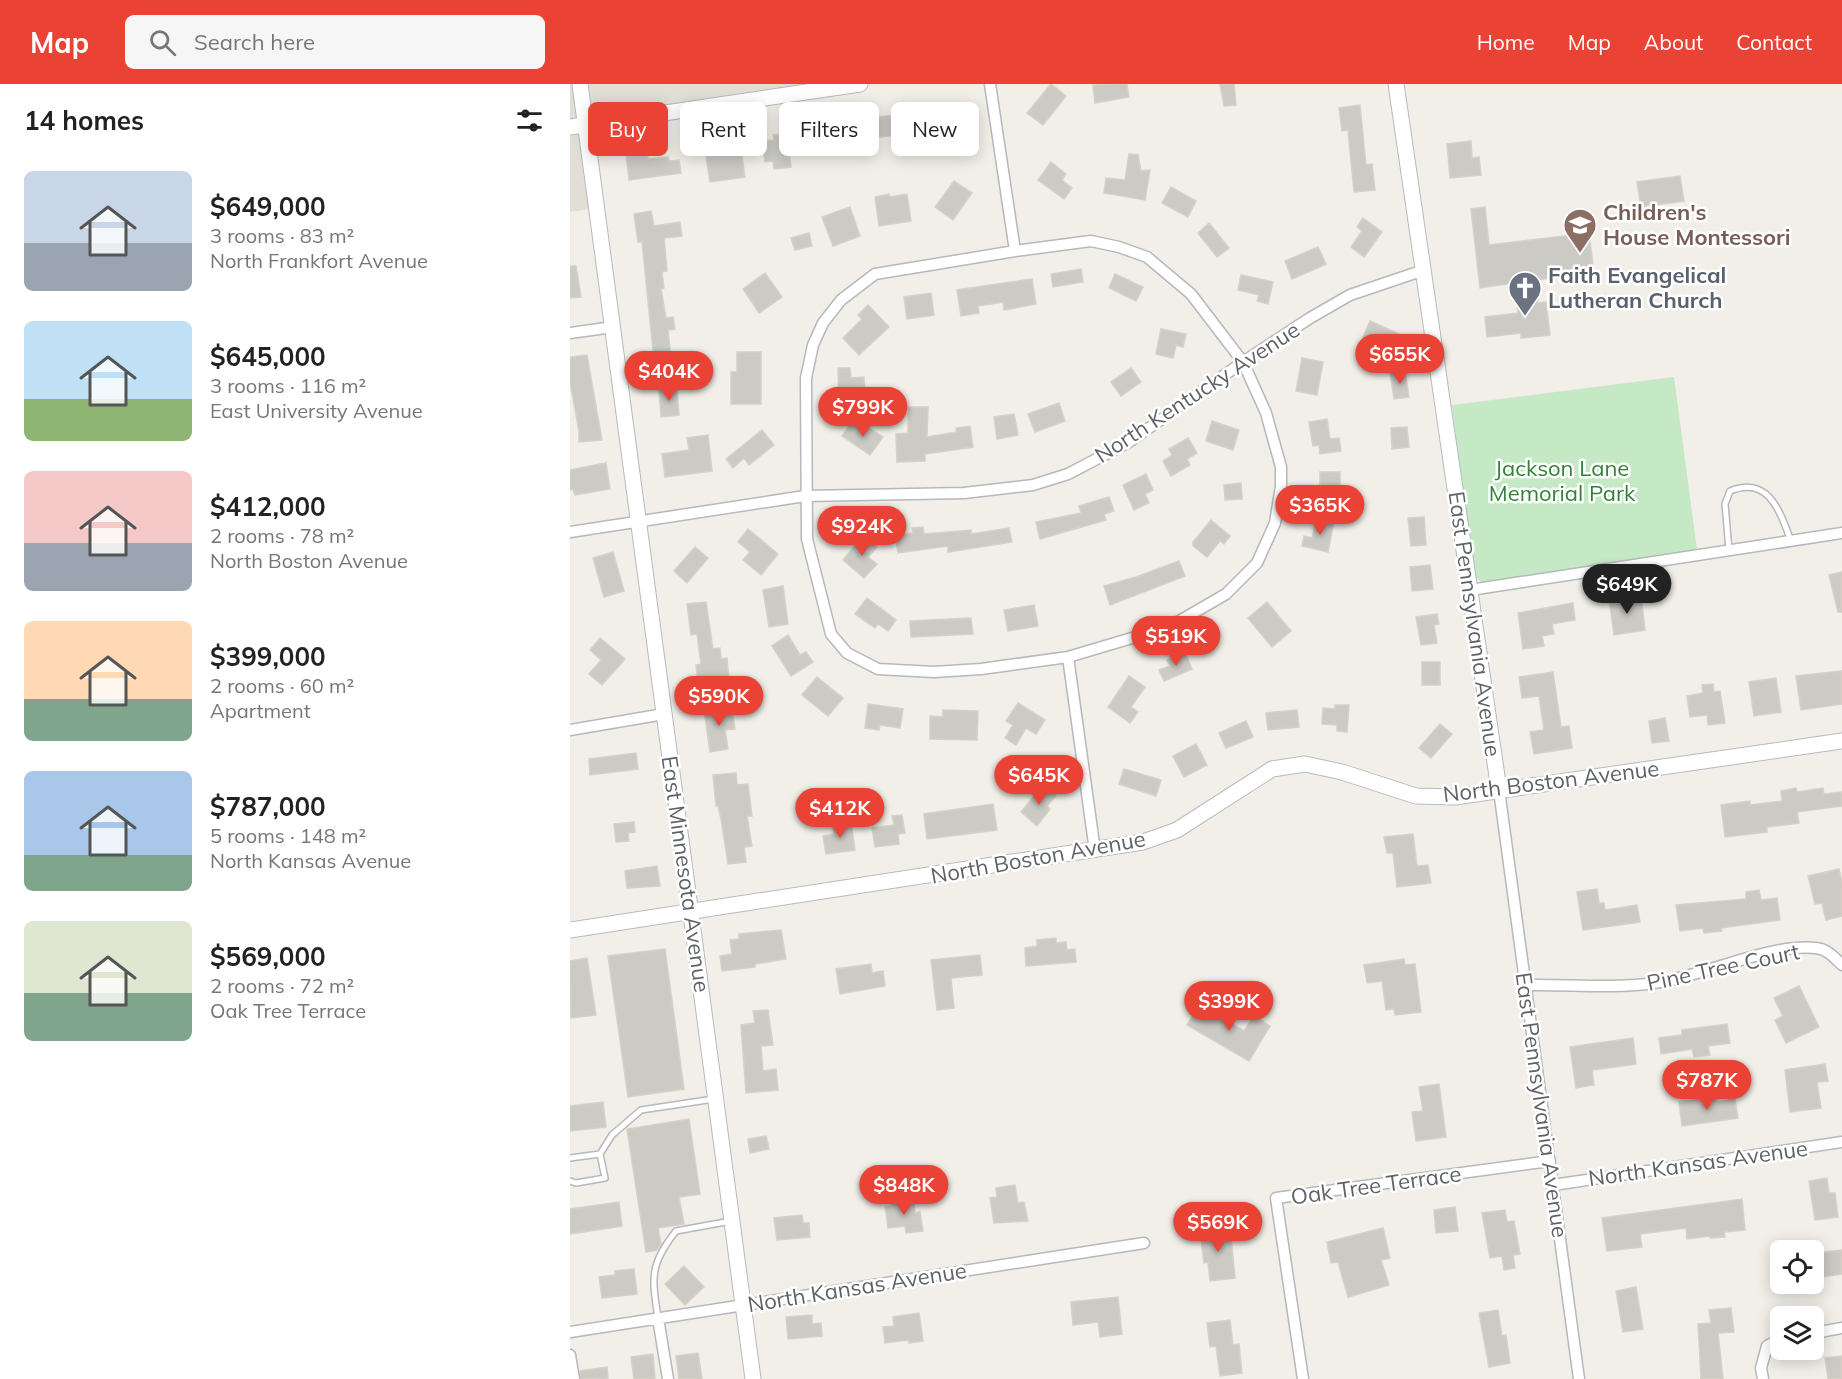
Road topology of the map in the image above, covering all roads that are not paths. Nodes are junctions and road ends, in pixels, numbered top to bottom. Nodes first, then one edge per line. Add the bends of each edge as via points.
1 (580, 84) edge
2 (860, 84) edge
3 (990, 84) edge
4 (1396, 84) edge
5 (578, 126) edge
6 (1015, 250) junction
7 (1424, 270) junction
8 (613, 327) junction
9 (570, 333) edge
10 (1243, 362) junction
11 (805, 496) junction
12 (638, 522) junction
13 (570, 532) edge
14 (1842, 533) edge
15 (1791, 541) junction
16 (1729, 550) junction
17 (1470, 590) junction
18 (1068, 657) junction
19 (664, 714) junction
20 (570, 730) edge
21 (1842, 741) edge
22 (1499, 790) junction
23 (1095, 851) junction
24 (691, 912) junction
25 (570, 930) edge
26 (1842, 965) edge
27 (1526, 985) junction
28 (716, 1099) junction
29 (1842, 1142) edge
30 (600, 1154) junction
31 (570, 1158) edge
32 (1550, 1161) junction
33 (570, 1181) edge
34 (1553, 1185) junction
35 (732, 1221) junction
36 (1144, 1242) dead end
37 (743, 1305) junction
38 (658, 1318) junction
39 (1842, 1328) edge
40 (1824, 1331) edge
41 (570, 1332) edge
42 (1770, 1344) edge
43 (570, 1355) edge
44 (574, 1379) edge
45 (668, 1379) edge
46 (753, 1379) edge
47 (1303, 1379) edge
48 (1579, 1379) edge
49 (1763, 1379) edge

1 - 5 street, East Minnesota Avenue
2 - 5 street
3 - 6 street
4 - 7 street, East Pennsylvania Avenue
5 - 8 street, East Minnesota Avenue
6 - 10 street via 1090,241 1147,257 1191,294
6 - 11 street via 875,274 841,300 823,323 813,345 806,378
7 - 10 street, North Kentucky Avenue via 1350,295
7 - 17 street, East Pennsylvania Avenue
8 - 9 street
8 - 12 street, East Minnesota Avenue
10 - 11 street, North Kentucky Avenue via 1129,442 1068,474 1033,485 964,493
10 - 18 street via 1266,413 1281,467 1275,523 1257,563 1226,594 1169,627
11 - 12 street, North Kentucky Avenue
11 - 18 street via 807,539 831,634 846,653 878,669 934,672
12 - 13 street, North Kentucky Avenue
12 - 19 street, East Minnesota Avenue
14 - 15 street
15 - 16 street
15 - 16 lane via 1774,503 1762,489 1742,486 1730,491 1725,504
16 - 17 street
17 - 22 street, East Pennsylvania Avenue
18 - 23 street
19 - 20 street
19 - 24 street, East Minnesota Avenue
21 - 22 street, North Boston Avenue
22 - 23 street, North Boston Avenue via 1455,797 1416,796 1314,766 1272,769 1177,830 1143,842
22 - 27 street, East Pennsylvania Avenue
23 - 24 street, North Boston Avenue
24 - 25 street, North Boston Avenue
24 - 28 street, East Minnesota Avenue
26 - 27 street, Pine Tree Court via 1832,954 1817,948 1786,949 1656,983 1611,987
27 - 32 street, East Pennsylvania Avenue
28 - 30 lane via 641,1110 612,1136
28 - 35 street, East Minnesota Avenue
29 - 34 street, North Kansas Avenue
30 - 31 lane
30 - 33 lane via 605,1178
32 - 34 street, East Pennsylvania Avenue
32 - 47 street, Oak Tree Terrace via 1276,1198
34 - 48 street, East Pennsylvania Avenue
35 - 37 street, East Minnesota Avenue
35 - 38 lane via 676,1231 653,1273
36 - 37 street, North Kansas Avenue
37 - 38 street, North Kansas Avenue
37 - 46 street, East Minnesota Avenue
38 - 41 street, North Kansas Avenue
38 - 45 street
39 - 40 street
42 - 49 street via 1761,1368
43 - 44 street

